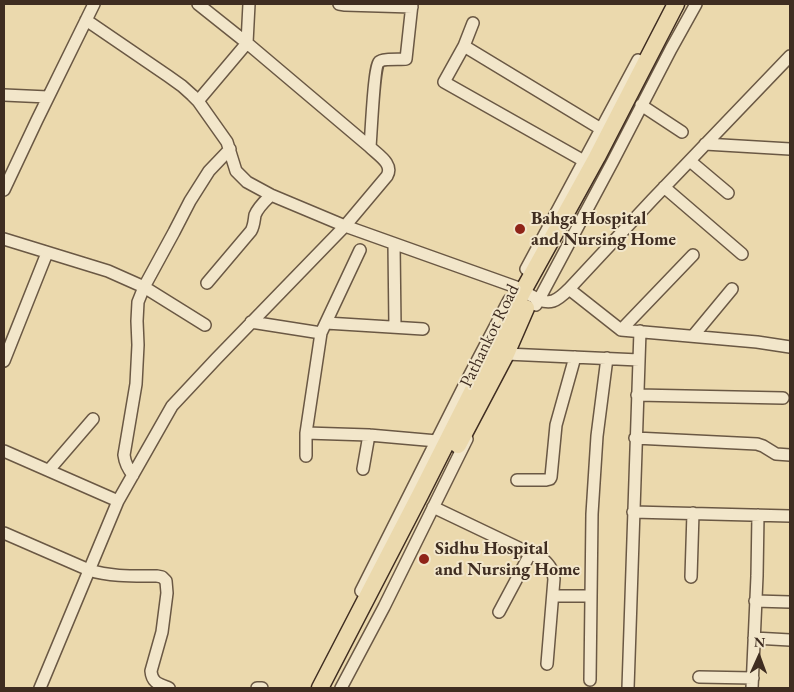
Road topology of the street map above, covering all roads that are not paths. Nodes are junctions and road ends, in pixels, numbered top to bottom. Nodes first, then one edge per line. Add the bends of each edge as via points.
1 (94, 4) edge
2 (198, 4) edge
3 (249, 4) edge
4 (339, 4) edge
5 (667, 4) edge
6 (676, 4) edge
7 (686, 4) edge
8 (696, 4) edge
9 (374, 5) edge
10 (412, 6) edge
11 (86, 20) junction
12 (473, 23) dead end
13 (247, 43) junction
14 (464, 46) junction
15 (790, 56) edge
16 (4, 95) edge
17 (48, 97) junction
18 (198, 101) junction
19 (642, 106) junction
20 (601, 129) junction
21 (682, 132) dead end
22 (705, 144) junction
23 (370, 147) junction
24 (790, 148) edge
25 (230, 149) junction
26 (584, 160) junction
27 (690, 161) junction
28 (664, 187) junction
29 (4, 190) edge
30 (728, 193) dead end
31 (271, 195) junction
32 (344, 226) junction
33 (4, 240) edge
34 (394, 244) junction
35 (360, 250) dead end
36 (47, 253) junction
37 (742, 254) dead end
38 (692, 255) dead end
39 (207, 283) dead end
40 (144, 287) junction
41 (569, 289) junction
42 (732, 289) dead end
43 (527, 293) junction
44 (251, 322) junction
45 (205, 324) dead end
46 (395, 327) junction
47 (323, 328) junction
48 (423, 329) dead end
49 (621, 330) junction
50 (640, 331) junction
51 (693, 336) junction
52 (790, 347) edge
53 (508, 354) junction
54 (575, 357) junction
55 (607, 358) junction
56 (639, 360) junction
57 (4, 361) edge
58 (637, 395) junction
59 (783, 398) dead end
60 (93, 420) dead end
61 (306, 433) junction
62 (369, 435) junction
63 (635, 438) junction
64 (437, 441) junction
65 (4, 451) edge
66 (790, 455) edge
67 (306, 456) dead end
68 (363, 469) dead end
69 (49, 470) junction
70 (133, 475) junction
71 (517, 480) dead end
72 (118, 501) junction
73 (433, 506) junction
74 (633, 512) junction
75 (693, 514) junction
76 (758, 515) junction
77 (790, 516) edge
78 (4, 533) edge
79 (530, 554) junction
80 (89, 570) junction
81 (691, 577) dead end
82 (553, 596) junction
83 (591, 596) junction
84 (755, 601) junction
85 (790, 602) edge
86 (498, 612) dead end
87 (754, 638) junction
88 (790, 640) edge
89 (547, 664) dead end
90 (699, 676) dead end
91 (590, 680) dead end
92 (753, 683) edge
93 (40, 688) edge
94 (169, 688) edge
95 (257, 688) edge
96 (262, 688) edge
97 (311, 688) edge
98 (320, 688) edge
99 (332, 688) edge
100 (341, 688) edge
101 (628, 688) edge

1 - 11 street
2 - 13 street
3 - 13 street
4 - 9 street
5 - 20 street
6 - 43 highway
7 - 43 highway, Pathankot Road via 610,156
8 - 19 street
9 - 10 street
10 - 23 street via 406,59 378,63
11 - 17 street
11 - 18 street via 182,86
12 - 14 street
13 - 18 street
13 - 23 street
14 - 20 street
14 - 26 street via 444,82
15 - 22 street
16 - 17 street
17 - 29 street
18 - 25 street
19 - 21 street
19 - 43 street via 613,161
20 - 26 street
22 - 24 street
22 - 27 street
23 - 32 street via 389,165 390,172
25 - 31 street via 236,171 247,182
25 - 40 street via 209,171 190,201
26 - 43 street
27 - 28 street
27 - 30 street
28 - 37 street
28 - 41 street
31 - 32 street
31 - 39 street via 256,212 251,231
32 - 34 street
32 - 44 street
33 - 36 street
34 - 43 street
34 - 46 street
35 - 47 street
36 - 40 street via 108,271
36 - 57 street
38 - 49 street
40 - 45 street
40 - 70 street via 138,302 136,384 124,455
41 - 43 street via 552,301
41 - 49 street
42 - 51 street
43 - 53 highway, Pathankot Road
43 - 64 street
43 - 98 highway
44 - 47 street
44 - 70 street via 172,406
46 - 47 street
46 - 48 street
47 - 61 street
49 - 50 street
50 - 51 street
50 - 56 street
51 - 52 street
53 - 54 street
53 - 73 street
53 - 99 highway, Pathankot Road
54 - 55 street
54 - 71 street via 556,425 551,477 546,480
55 - 56 street
55 - 83 street via 594,468
56 - 58 street
58 - 59 street
58 - 63 street
60 - 69 street
61 - 62 street
61 - 67 street
62 - 64 street
62 - 68 street
63 - 66 street via 757,444 776,454
63 - 74 street
64 - 97 street
65 - 69 street
69 - 72 street
70 - 72 street
72 - 80 street
73 - 79 street
73 - 100 street
74 - 75 street
74 - 101 street
75 - 76 street
75 - 81 street
76 - 77 street
76 - 84 street
78 - 80 street
79 - 82 street via 544,560 553,571
79 - 86 street
80 - 93 street
80 - 94 street via 100,574 157,576 166,581 164,622 151,670 155,682
82 - 83 street
82 - 89 street
83 - 91 street
84 - 85 street
84 - 87 street
87 - 88 street
87 - 92 street
90 - 92 street
95 - 96 street

